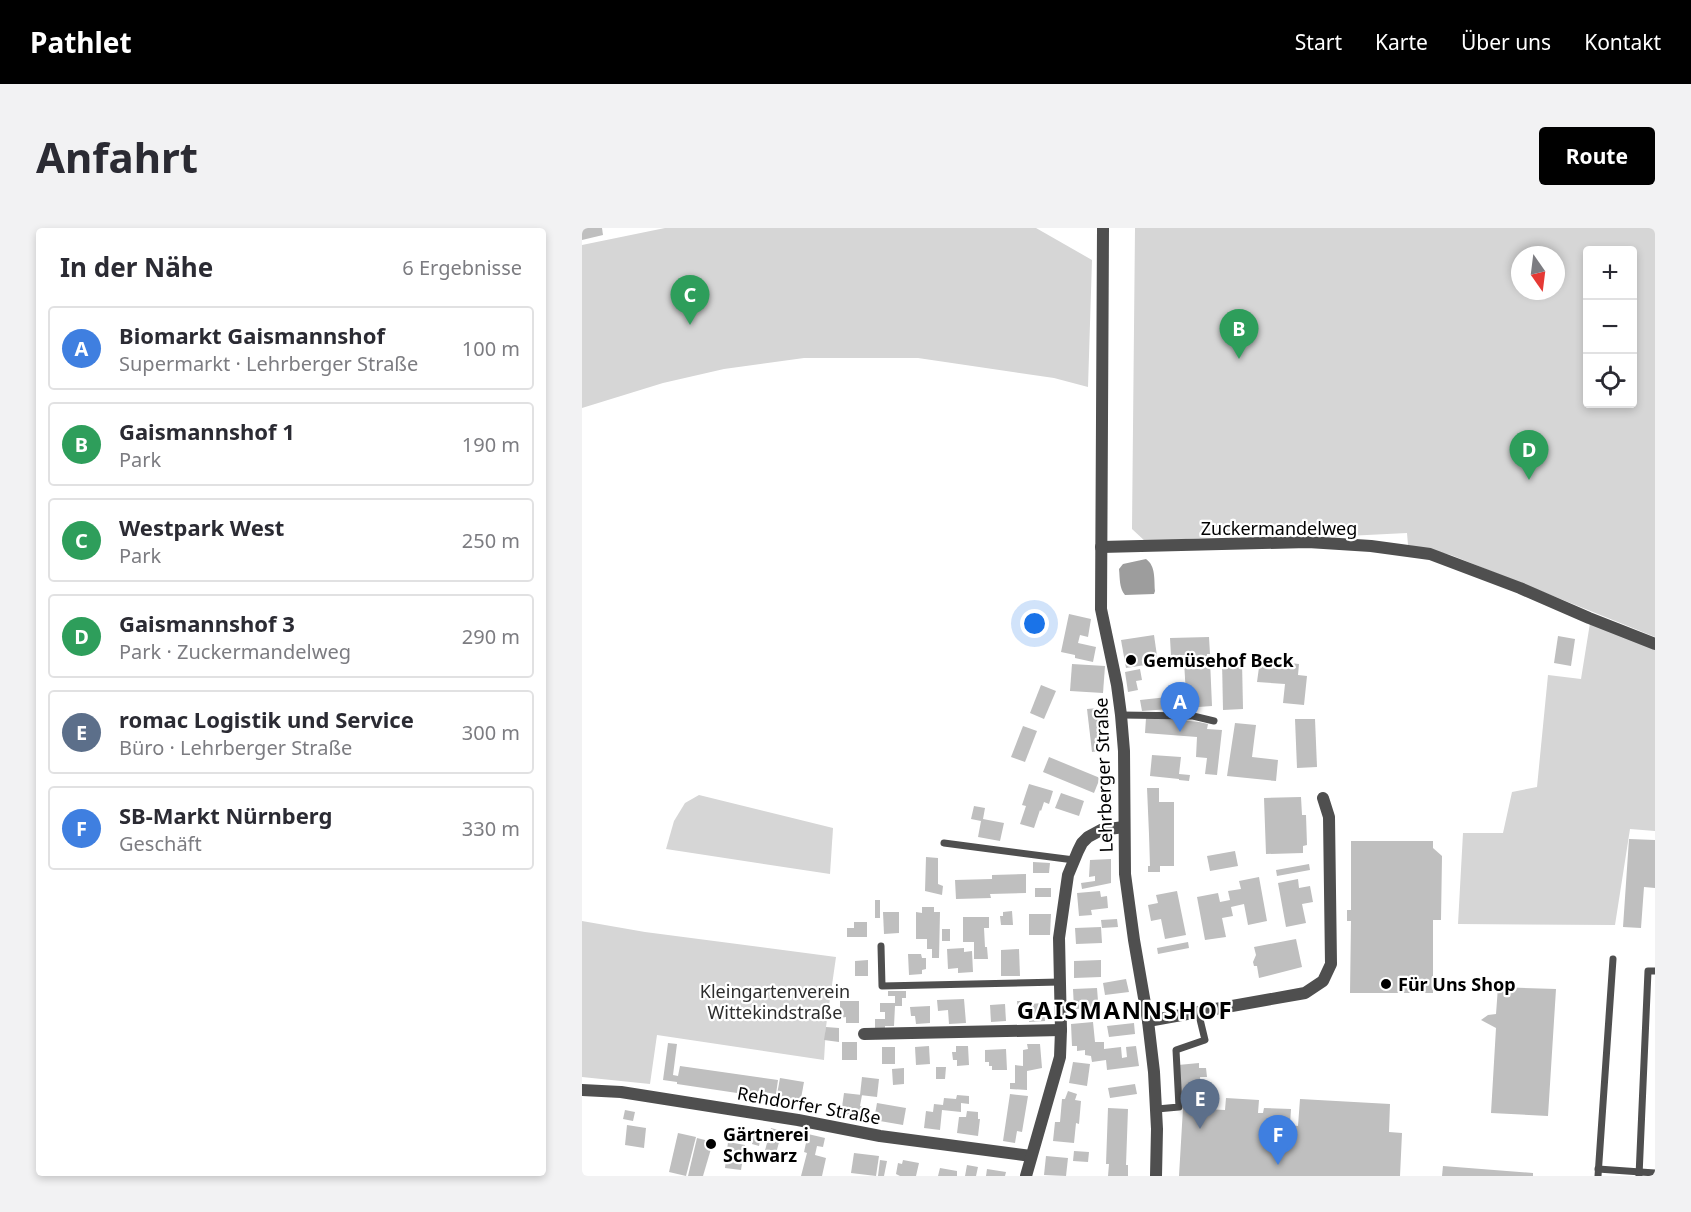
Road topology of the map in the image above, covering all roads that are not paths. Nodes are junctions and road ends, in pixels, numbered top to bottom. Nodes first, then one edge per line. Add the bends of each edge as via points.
1 (1103, 228) edge
2 (1101, 547) junction
3 (1655, 644) edge
4 (1121, 715) junction
5 (1214, 722) dead end
6 (1323, 798) dead end
7 (1124, 827) junction
8 (944, 843) dead end
9 (1074, 860) junction
10 (881, 946) dead end
11 (1613, 959) dead end
12 (1655, 971) edge
13 (1059, 982) junction
14 (1198, 1011) junction
15 (1148, 1021) junction
16 (1061, 1030) junction
17 (864, 1034) dead end
18 (582, 1090) edge
19 (1157, 1109) junction
20 (1031, 1156) junction
21 (1598, 1172) edge
22 (1655, 1173) edge
23 (1639, 1174) edge
24 (1026, 1176) edge
25 (1156, 1176) edge

1 - 2 street, Lehrberger Straße
2 - 3 street, Zuckermandelweg via 1308,542 1430,554
2 - 4 street, Lehrberger Straße via 1101,615
4 - 5 lane via 1193,716
4 - 7 street, Lehrberger Straße
6 - 14 street via 1329,817 1331,925 1331,964 1323,981 1305,993
7 - 9 street via 1094,832 1082,843
7 - 15 street, Lehrberger Straße via 1126,888
8 - 9 lane
9 - 13 street via 1068,875 1059,938
10 - 13 lane via 882,986
11 - 21 lane
12 - 23 lane via 1648,971
13 - 16 street
14 - 15 street
14 - 19 lane via 1205,1040 1176,1050 1179,1107
15 - 19 street, Lehrberger Straße
16 - 17 street
16 - 20 street via 1060,1057
18 - 20 street, Rehdorfer Straße via 621,1092 880,1136
19 - 25 street, Lehrberger Straße
20 - 24 street
21 - 23 lane
22 - 23 lane

